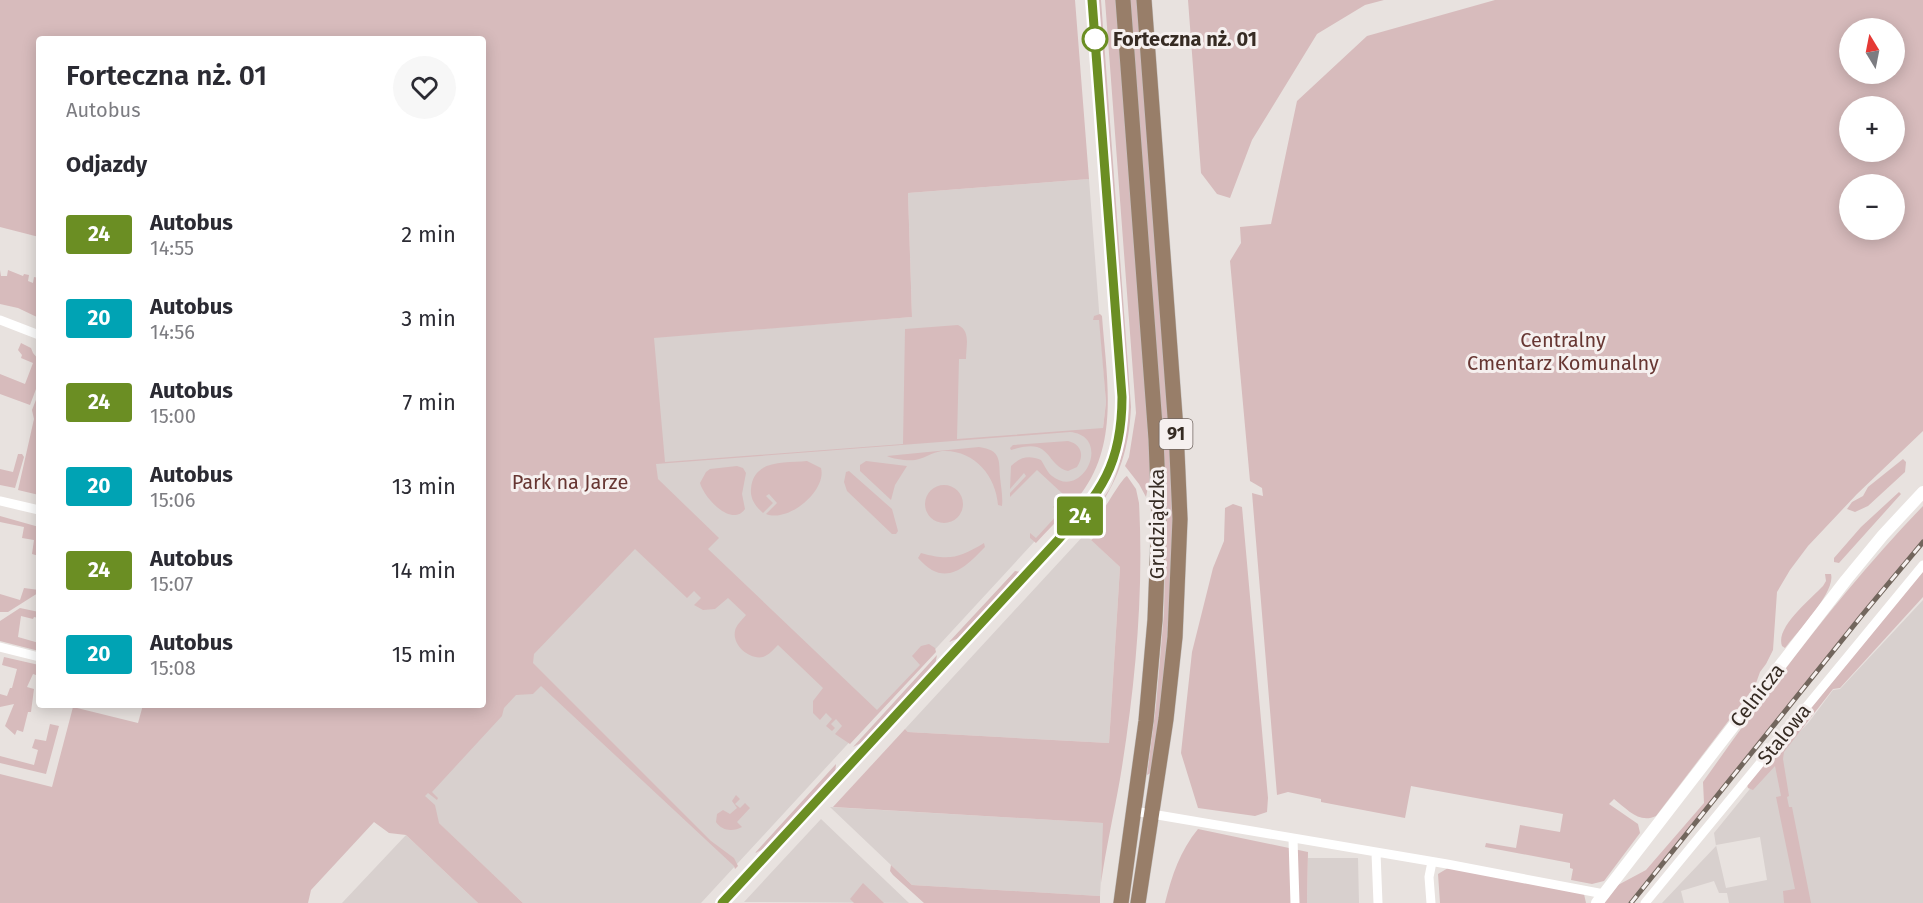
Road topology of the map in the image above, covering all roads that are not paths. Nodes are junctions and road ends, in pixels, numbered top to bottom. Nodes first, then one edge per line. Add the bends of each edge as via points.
1 (1092, 0) edge
2 (1123, 0) edge
3 (1144, 0) edge
4 (0, 320) edge
5 (36, 334) edge
6 (1923, 492) edge
7 (0, 501) edge
8 (36, 509) edge
9 (1923, 565) edge
10 (0, 647) edge
11 (36, 656) edge
12 (1134, 812) junction
13 (1152, 814) junction
14 (1293, 839) junction
15 (1376, 853) junction
16 (1432, 862) junction
17 (1600, 898) edge
18 (722, 903) edge
19 (1121, 903) edge
20 (1138, 903) edge
21 (1295, 903) edge
22 (1378, 903) edge
23 (1431, 903) edge
24 (1645, 903) edge

1 - 18 street via 1122,397 1119,441 1110,468 1087,507 1058,540
2 - 12 main road, Grudziądzka / 91 via 1158,504 1155,620
3 - 13 main road, Grudziądzka / 91 via 1180,519 1175,637
4 - 5 street
6 - 17 street, Celnicza via 1846,580
7 - 8 street
9 - 24 street, Stalowa
10 - 11 street
12 - 13 street
12 - 19 main road, Grudziądzka / 91
13 - 14 street
13 - 20 main road, Grudziądzka / 91
14 - 15 street
14 - 21 street
15 - 16 street
15 - 22 street
16 - 17 street
16 - 23 street

